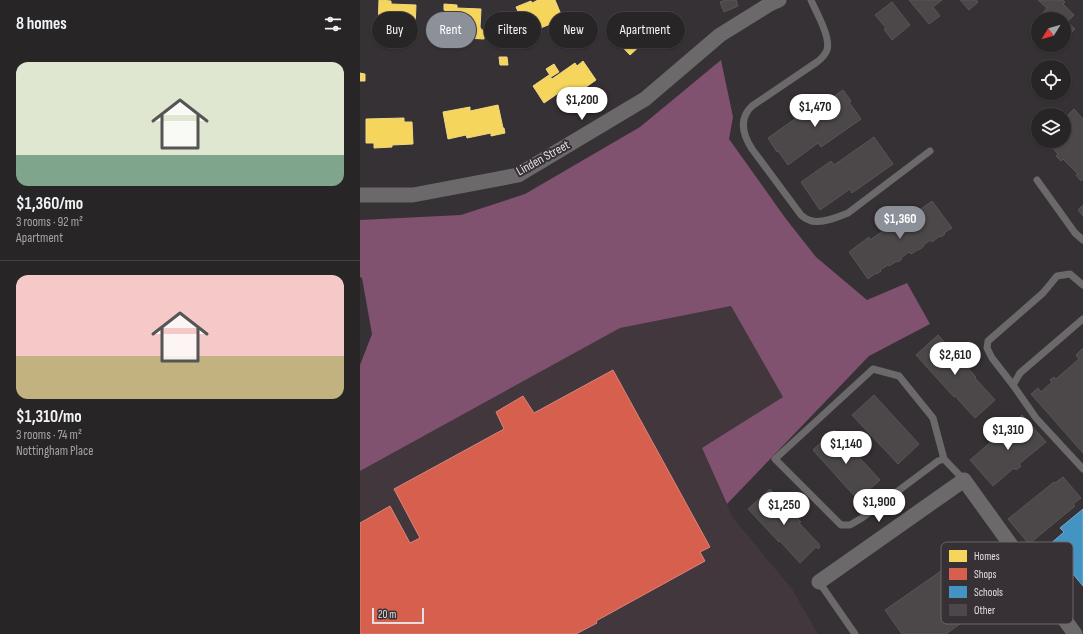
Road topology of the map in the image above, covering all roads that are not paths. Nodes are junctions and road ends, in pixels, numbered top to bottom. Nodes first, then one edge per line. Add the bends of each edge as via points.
1 (779, 0) edge
2 (810, 0) edge
3 (930, 151) dead end
4 (1037, 180) dead end
5 (360, 195) edge
6 (1083, 240) edge
7 (1083, 284) edge
8 (1083, 319) edge
9 (1013, 385) junction
10 (944, 459) junction
11 (1083, 469) edge
12 (964, 480) junction
13 (1009, 542) edge
14 (818, 582) joint
15 (1068, 624) edge
16 (855, 634) edge
17 (1075, 634) edge

1 - 5 street, Linden Street via 720,35 645,99 518,175 413,195
2 - 3 lane via 828,42 823,57 747,110 743,130 749,144 801,215 807,220 817,222 848,213
4 - 6 lane
7 - 9 lane via 1070,274 1057,276 1043,293 988,342 987,348 992,358
8 - 9 lane via 1020,373
9 - 11 lane via 1036,418
10 - 10 lane via 933,418 899,376 873,369 775,459 841,526 850,525 862,518
10 - 12 lane
12 - 13 street
12 - 14 street
14 - 16 lane
15 - 17 street

